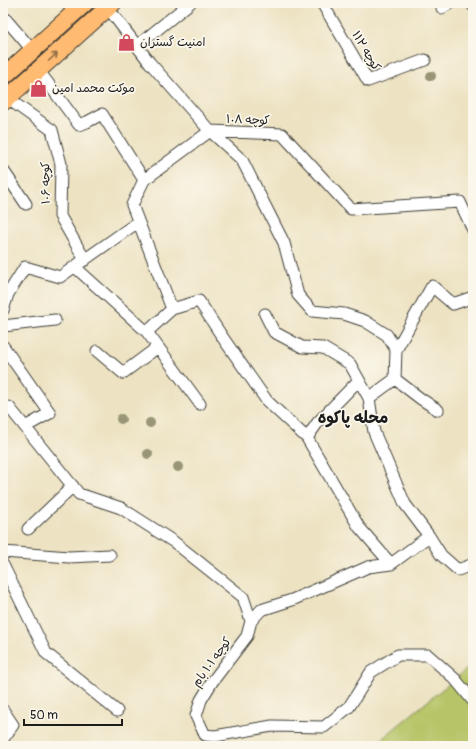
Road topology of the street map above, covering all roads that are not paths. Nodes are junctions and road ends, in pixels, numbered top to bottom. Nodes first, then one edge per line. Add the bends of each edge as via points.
1 (190, 3) edge
2 (322, 3) edge
3 (76, 6) edge
4 (110, 6) edge
5 (3, 16) edge
6 (137, 46) junction
7 (33, 51) junction
8 (426, 60) dead end
9 (38, 71) junction
10 (3, 77) edge
11 (5, 100) edge
12 (210, 131) junction
13 (3, 170) edge
14 (144, 180) junction
15 (26, 204) dead end
16 (138, 222) junction
17 (473, 230) edge
18 (85, 260) junction
19 (75, 267) junction
20 (473, 297) edge
21 (172, 309) junction
22 (3, 310) edge
23 (265, 314) dead end
24 (55, 320) dead end
25 (3, 326) edge
26 (147, 332) junction
27 (3, 346) edge
28 (158, 347) junction
29 (396, 350) junction
30 (97, 351) dead end
31 (395, 379) junction
32 (359, 380) junction
33 (369, 398) junction
34 (200, 404) dead end
35 (3, 409) edge
36 (438, 410) dead end
37 (25, 427) junction
38 (307, 438) junction
39 (73, 486) junction
40 (28, 529) dead end
41 (429, 536) junction
42 (3, 552) edge
43 (110, 555) dead end
44 (473, 563) edge
45 (391, 564) junction
46 (3, 565) edge
47 (251, 621) junction
48 (473, 701) edge
49 (3, 710) edge
50 (117, 710) dead end
51 (3, 739) edge

1 - 6 street
2 - 8 street, کوچه ۱۱۲ via 368,82
3 - 7 main road
4 - 6 street, کوچه ۱۰۸
9 -> 4 main road
5 - 7 street
6 - 12 street, کوچه ۱۰۸
7 - 10 main road
9 - 11 main road
9 - 14 street via 79,125 102,114
11 - 18 street, کوچه ۱۰۶ via 52,130 61,164 60,216
12 - 14 street
12 - 17 street, کوچه ۱۰۸ via 282,134 351,210 460,202
12 - 29 street via 242,160 284,243 298,295 312,311 344,314 365,321 387,335
13 - 15 street
14 - 16 street via 132,205
16 - 18 street
16 - 21 street
18 - 19 street
19 - 22 street via 60,277 25,267 8,294
19 - 26 street
20 - 29 street via 453,304 432,286
21 - 26 street
21 - 38 street via 199,301 267,401
23 - 32 street via 274,332 302,347 323,348 350,364
24 - 25 street
26 - 28 street
27 - 37 street via 50,413
28 - 30 street via 123,373
28 - 34 street
29 - 31 street
31 - 33 street
31 - 36 street
32 - 33 street
32 - 38 street via 318,422
33 - 41 street via 374,432 405,504
35 - 37 street via 9,407
37 - 39 street
38 - 45 street via 359,527
39 - 40 street
39 - 47 street via 79,494 121,508 174,542 242,597
41 - 44 street via 441,555 458,570
41 - 45 street
42 - 43 street via 69,557
45 - 47 street via 368,567 292,600 261,610
46 - 50 street via 46,653
47 - 48 street, کوچه ۱۰۱ بام via 247,636 201,700 196,716 205,735 215,736 272,726 324,727 349,707 371,672 398,655 428,655 455,679
49 - 51 street via 13,725

